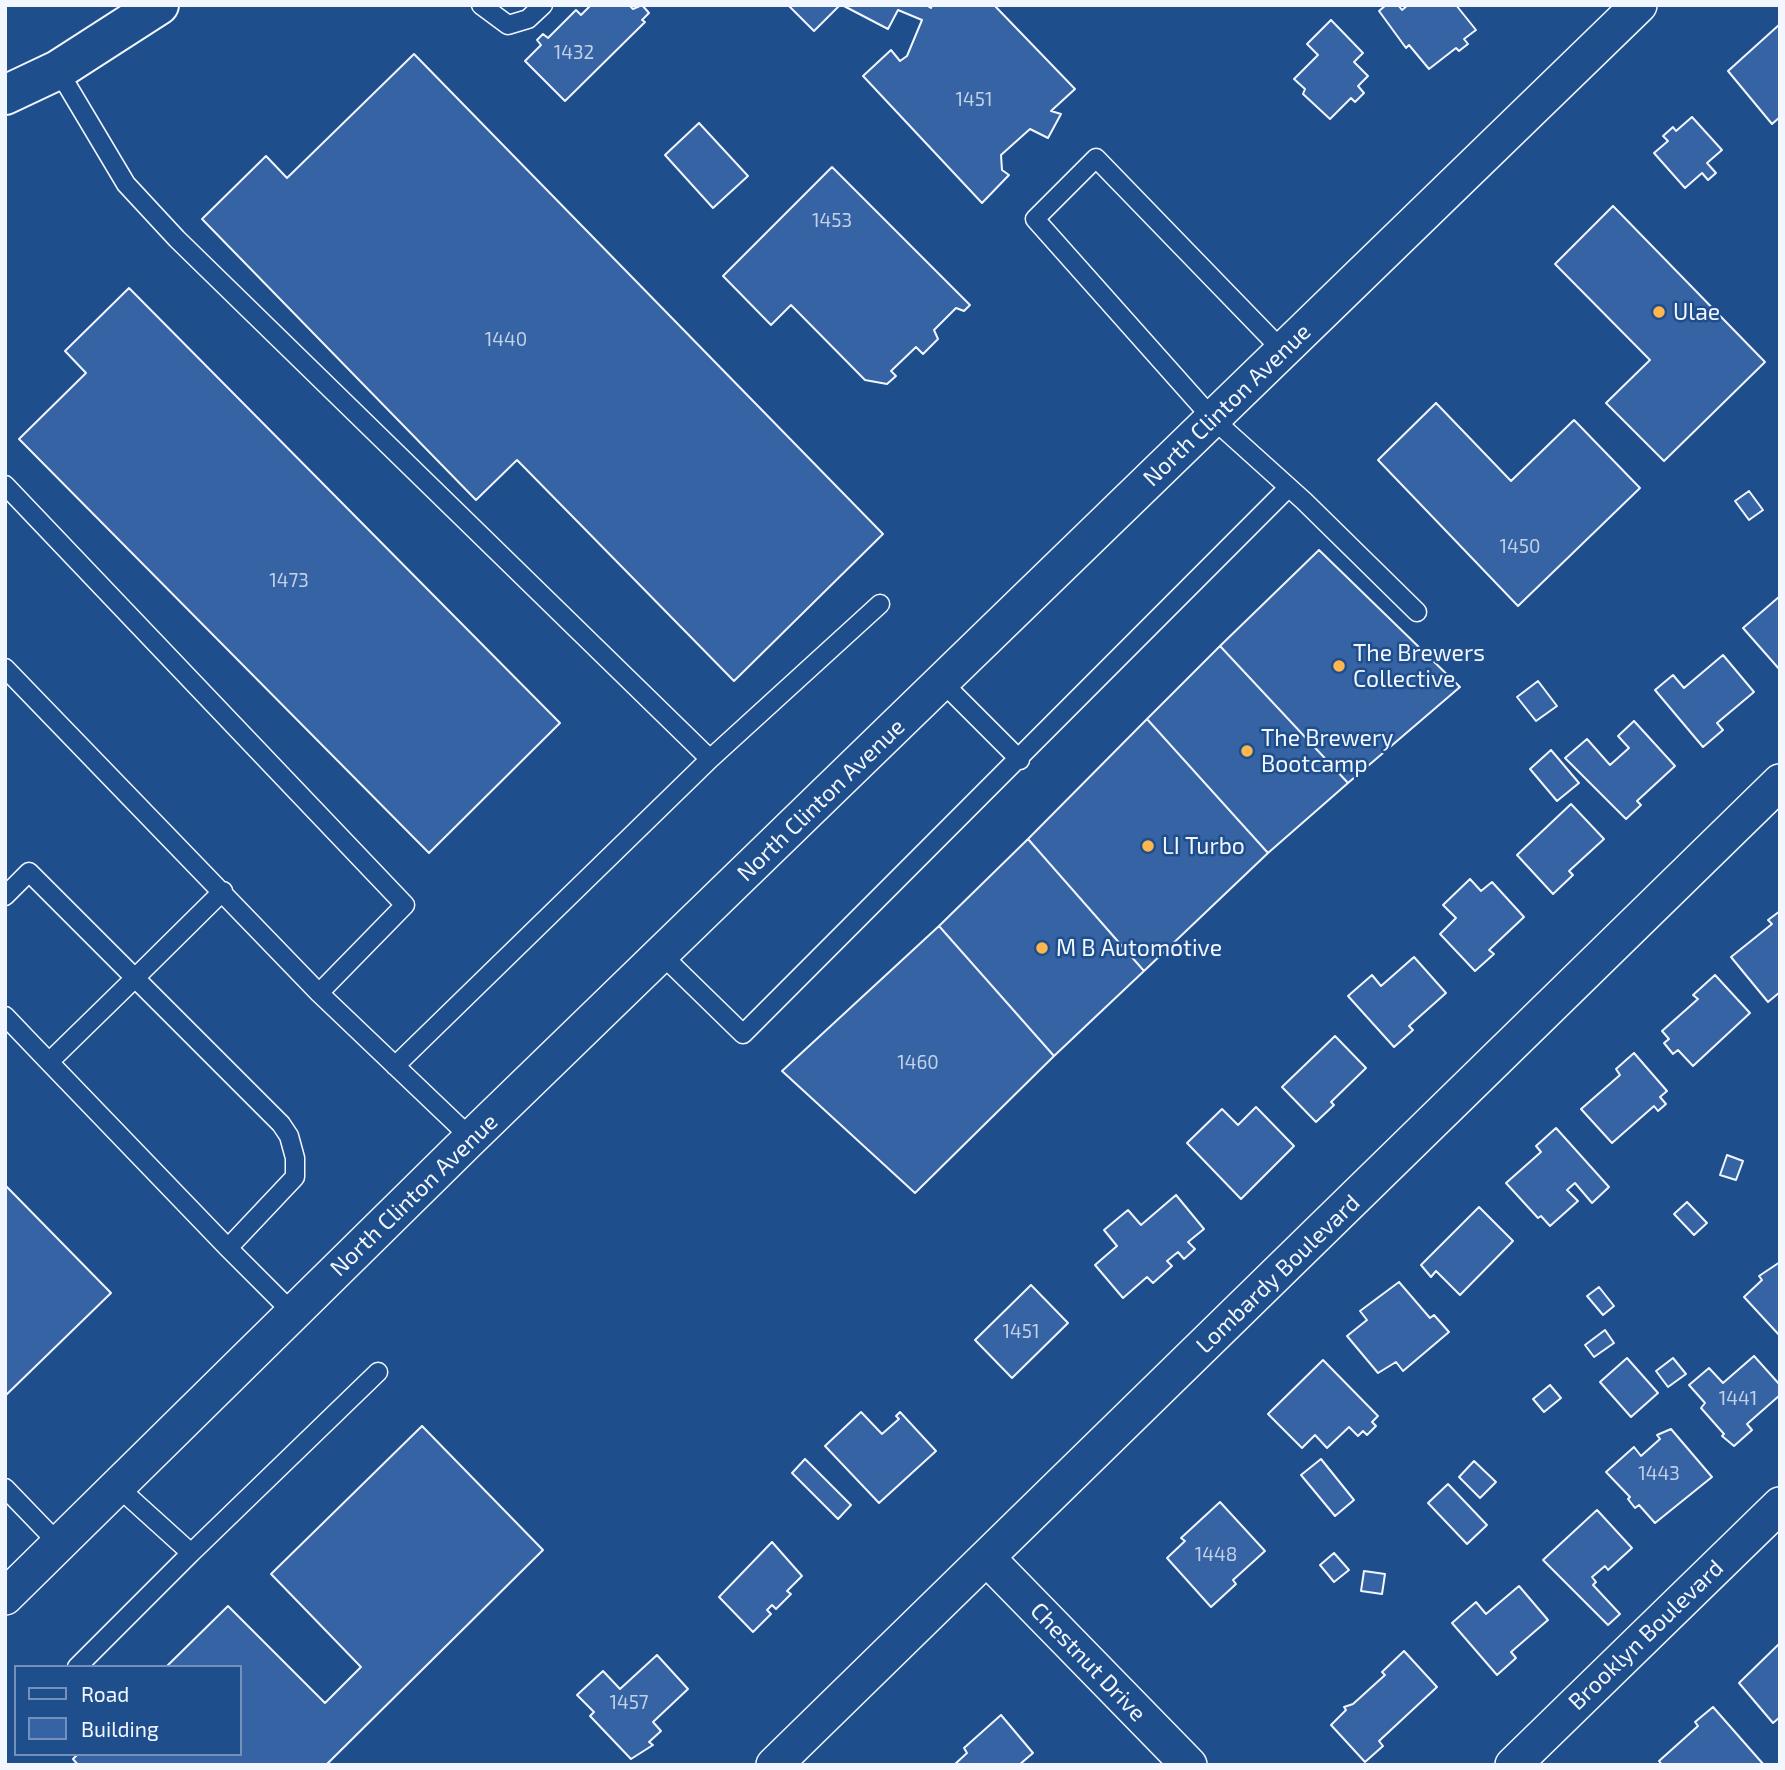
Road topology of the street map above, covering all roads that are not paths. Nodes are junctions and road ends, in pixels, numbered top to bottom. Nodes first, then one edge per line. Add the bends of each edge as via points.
1 (159, 5) edge
2 (481, 5) edge
3 (544, 5) edge
4 (1639, 5) edge
5 (58, 70) junction
6 (5, 95) edge
7 (1283, 351) junction
8 (1213, 419) junction
9 (5, 485) edge
10 (1288, 488) junction
11 (880, 604) dead end
12 (1417, 612) dead end
13 (5, 668) edge
14 (942, 682) junction
15 (710, 758) junction
16 (1020, 760) junction
17 (1780, 782) edge
18 (223, 891) junction
19 (5, 895) edge
20 (661, 954) junction
21 (135, 978) junction
22 (319, 993) junction
23 (5, 1016) edge
24 (50, 1062) junction
25 (395, 1066) junction
26 (471, 1138) junction
27 (228, 1248) junction
28 (293, 1312) junction
29 (378, 1372) dead end
30 (118, 1486) junction
31 (5, 1488) edge
32 (1780, 1505) edge
33 (60, 1544) junction
34 (191, 1553) junction
35 (987, 1558) junction
36 (5, 1597) edge
37 (78, 1665) edge
38 (774, 1765) edge
39 (1189, 1765) edge
40 (1513, 1765) edge

1 - 5 main road
2 - 3 lane via 508,25 528,19
4 - 7 street, North Clinton Avenue
5 - 6 main road
5 - 15 lane via 126,184 177,239
7 - 8 street, North Clinton Avenue
7 - 8 lane via 1096,158 1035,219
8 - 10 lane
8 - 14 street, North Clinton Avenue
9 - 22 lane via 405,905
10 - 12 lane
10 - 16 lane
11 - 15 lane
13 - 18 lane
14 - 16 lane
14 - 20 street, North Clinton Avenue
15 - 25 lane
16 - 20 lane via 743,1034
17 - 35 street, Lombardy Boulevard
18 - 21 lane
18 - 22 lane
19 - 21 lane via 29,873
20 - 26 street, North Clinton Avenue
21 - 24 lane
21 - 27 lane via 289,1136 295,1177
22 - 25 lane
23 - 24 lane
24 - 27 lane
25 - 26 lane
26 - 28 street, North Clinton Avenue
27 - 28 lane
28 - 30 street, North Clinton Avenue
29 - 34 lane
30 - 33 street, North Clinton Avenue
30 - 34 lane
31 - 33 lane
32 - 40 street, Brooklyn Boulevard
33 - 36 street, North Clinton Avenue
34 - 37 lane
35 - 38 street, Lombardy Boulevard
35 - 39 street, Chestnut Drive

